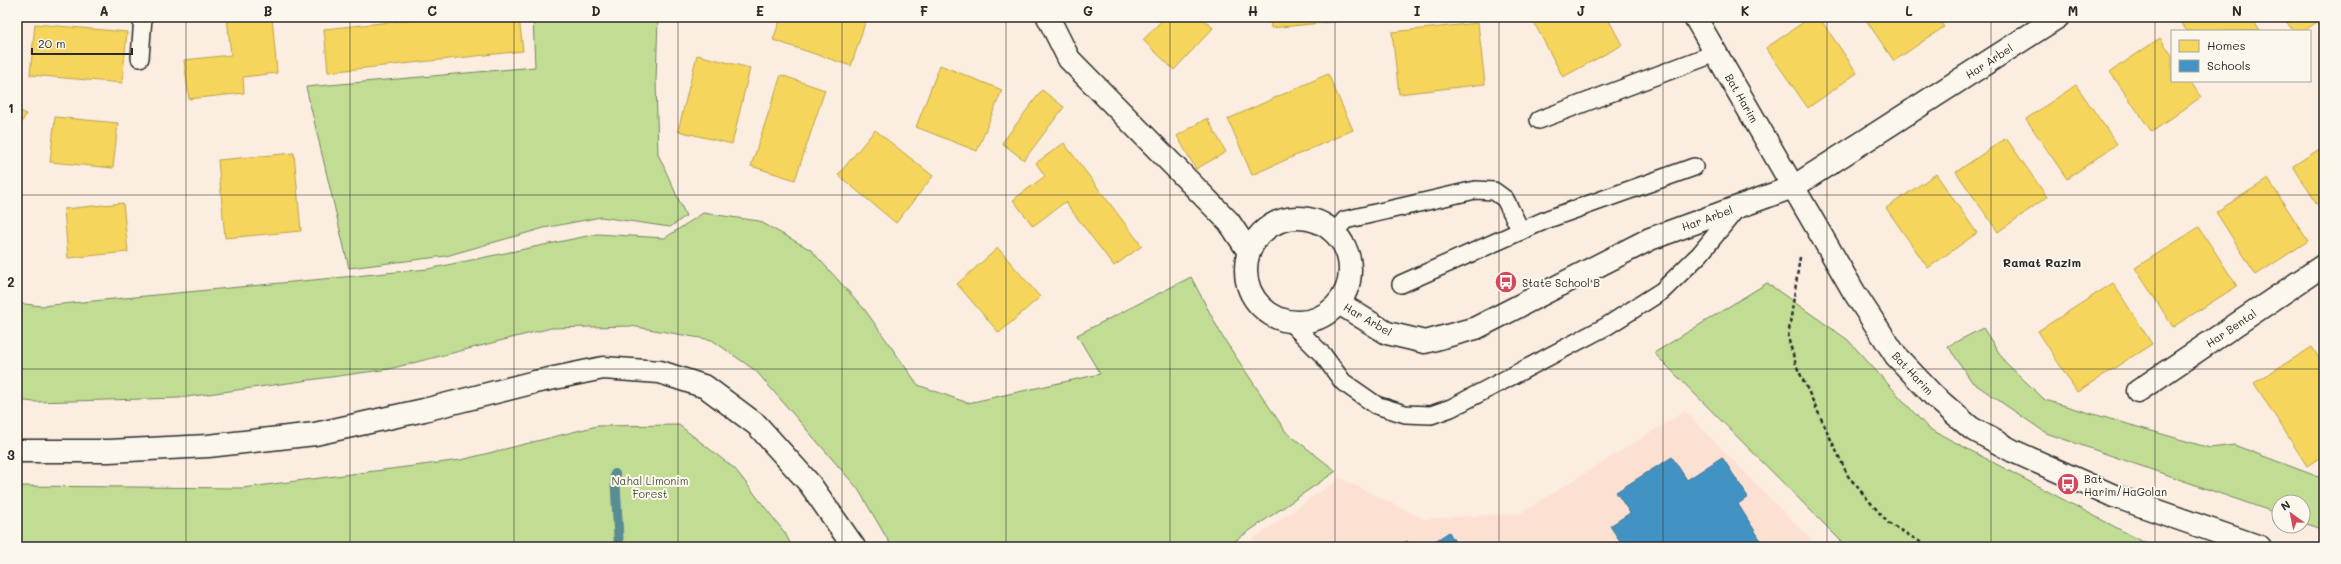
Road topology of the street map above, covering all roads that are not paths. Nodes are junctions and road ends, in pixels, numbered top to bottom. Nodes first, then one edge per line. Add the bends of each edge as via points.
1 (143, 17) edge
2 (1048, 17) edge
3 (1695, 17) edge
4 (2058, 17) edge
5 (1716, 53) junction
6 (140, 58) dead end
7 (1539, 120) dead end
8 (1694, 167) dead end
9 (1793, 187) junction
10 (1738, 206) junction
11 (1521, 231) junction
12 (1334, 233) junction
13 (1249, 252) junction
14 (2324, 265) edge
15 (1401, 284) dead end
16 (1339, 303) junction
17 (1290, 322) junction
18 (2138, 391) dead end
19 (17, 451) edge
20 (854, 547) edge
21 (2260, 547) edge

1 - 6 lane
2 - 13 street via 1069,59 1229,222
3 - 5 street, Bat Harim
4 - 9 street, Har Arbel
5 - 7 lane
5 - 9 street, Bat Harim
8 - 11 lane
9 - 10 street, Har Arbel
9 - 21 street, Bat Harim via 1854,292 1896,356 1934,396 1971,428 2013,451 2114,496
10 - 16 street, Har Arbel via 1650,239 1476,328 1424,342 1387,333
10 - 17 lane via 1700,254 1662,291 1607,326 1450,408 1431,415 1405,414 1376,404 1343,382 1323,355
11 - 12 lane via 1505,199 1494,191 1475,190 1345,220
11 - 15 lane
12 - 13 street via 1319,223 1301,218 1290,219 1272,225 1258,236
12 - 16 street via 1349,259 1349,277
13 - 17 street via 1245,270 1246,281 1253,298 1265,311
14 - 18 street, Har Bental
16 - 17 street via 1325,315 1308,322
19 - 20 street via 108,451 208,446 300,435 424,410 603,368 660,372 706,387 757,425 810,484

